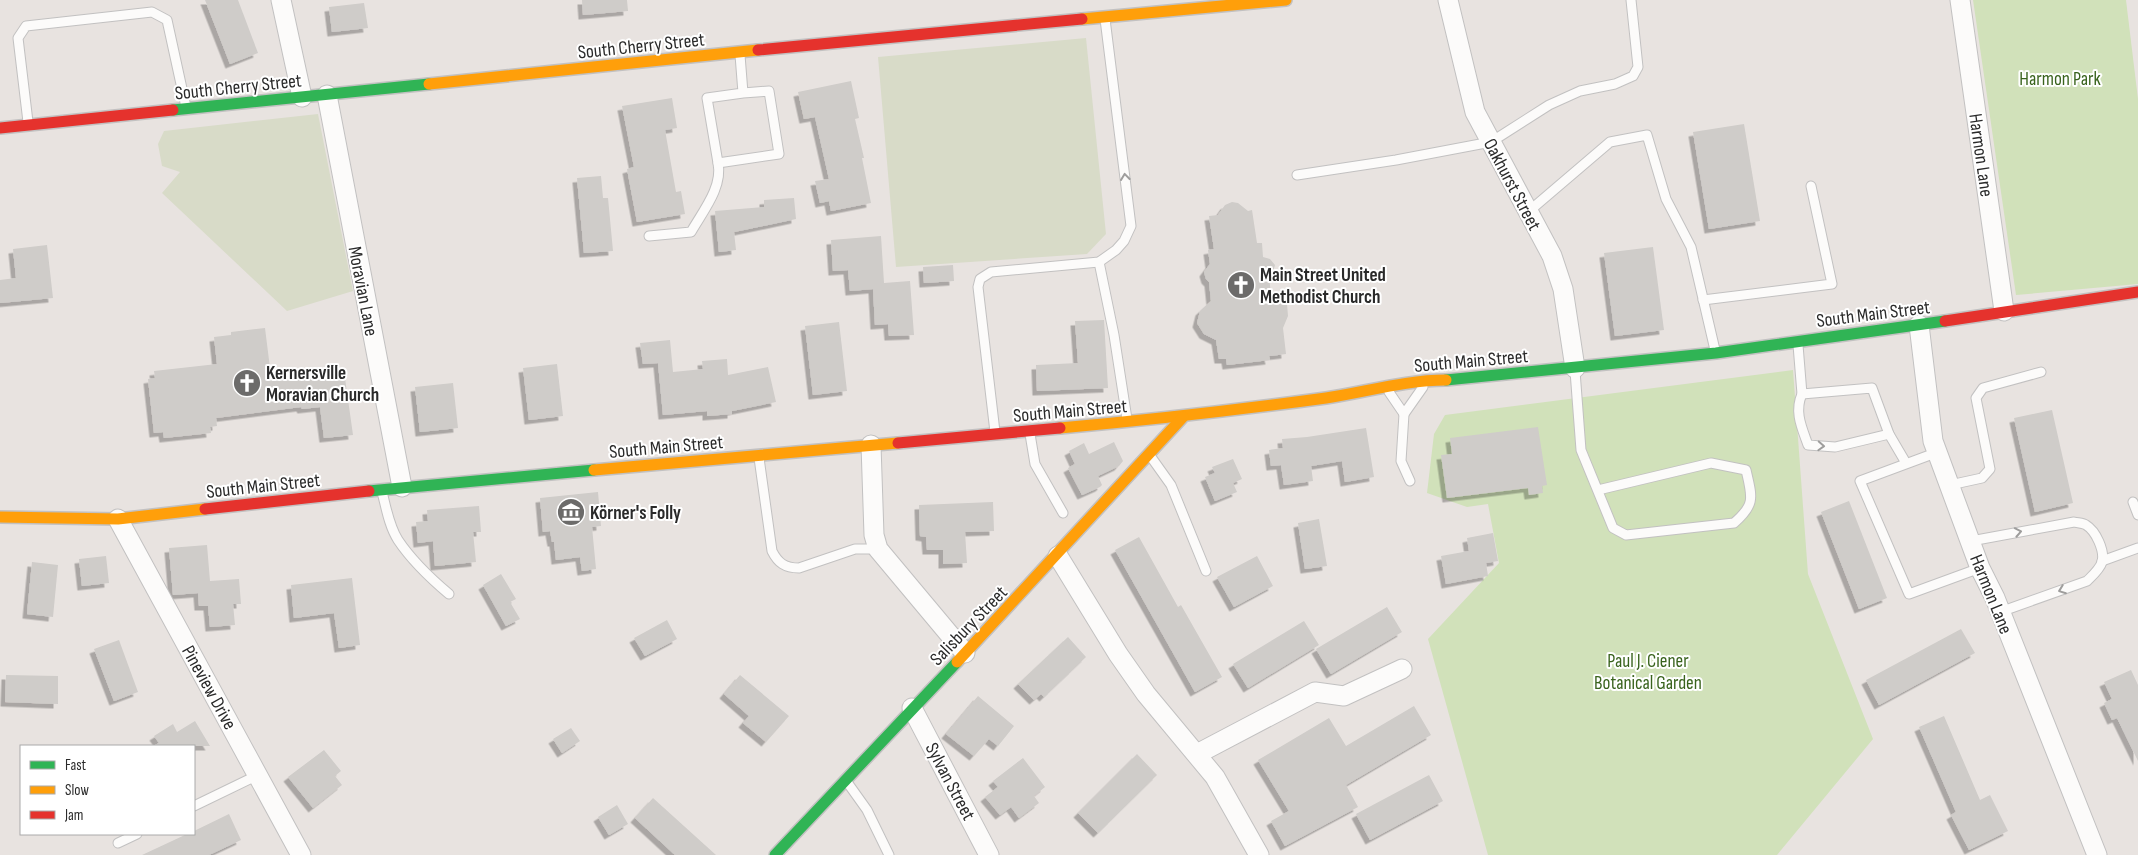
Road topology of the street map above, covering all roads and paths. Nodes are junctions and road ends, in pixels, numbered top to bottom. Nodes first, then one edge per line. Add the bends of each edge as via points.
1 (281, 0) edge
2 (1286, 0) edge
3 (1448, 0) edge
4 (1630, 0) edge
5 (1960, 0) edge
6 (1244, 2) edge
7 (1105, 16) junction
8 (739, 52) junction
9 (743, 93) junction
10 (327, 94) junction
11 (302, 97) junction
12 (186, 109) junction
13 (28, 125) junction
14 (0, 128) edge
15 (1491, 142) junction
16 (718, 163) junction
17 (1297, 174) dead end
18 (1811, 186) dead end
19 (1528, 212) junction
20 (649, 236) dead end
21 (1099, 262) junction
22 (2138, 292) edge
23 (1703, 300) junction
24 (2004, 310) junction
25 (1919, 325) junction
26 (1798, 340) junction
27 (1716, 353) junction
28 (1575, 368) junction
29 (2041, 372) dead end
30 (1427, 380) junction
31 (1386, 387) junction
32 (1802, 394) junction
33 (1404, 414) junction
34 (1183, 417) junction
35 (1128, 422) junction
36 (1029, 431) junction
37 (995, 434) junction
38 (1889, 434) junction
39 (871, 444) junction
40 (1938, 452) junction
41 (758, 455) junction
42 (1150, 455) junction
43 (1906, 463) junction
44 (1410, 481) dead end
45 (1950, 485) junction
46 (402, 486) junction
47 (382, 489) junction
48 (1598, 490) junction
49 (2133, 502) dead end
50 (1063, 513) dead end
51 (2138, 514) edge
52 (0, 517) edge
53 (118, 519) junction
54 (1971, 541) junction
55 (2138, 548) edge
56 (878, 549) junction
57 (1058, 556) junction
58 (2102, 562) junction
59 (1980, 568) junction
60 (1206, 571) dead end
61 (448, 594) dead end
62 (2000, 612) junction
63 (965, 652) junction
64 (1402, 669) dead end
65 (912, 708) junction
66 (1197, 754) junction
67 (258, 775) junction
68 (845, 780) junction
69 (195, 806) edge
70 (135, 835) edge
71 (118, 843) dead end
72 (301, 855) edge
73 (775, 855) edge
74 (889, 855) edge
75 (989, 855) edge
76 (1258, 855) edge
77 (2097, 855) edge

1 - 11 street
2 - 6 main road, South Cherry Street
3 - 15 street, Oakhurst Street via 1475,112
4 - 15 lane via 1638,67 1632,76 1615,84 1580,91 1549,105
5 - 24 street, Harmon Lane
6 - 7 main road, South Cherry Street
7 - 8 main road, South Cherry Street
21 -> 7 lane via 1116,250 1131,226
8 - 9 lane
8 - 10 main road, South Cherry Street
9 - 16 lane via 707,98
9 - 16 lane via 769,91 779,154
10 - 11 main road, South Cherry Street
10 - 46 street, Moravian Lane
11 - 12 main road, South Cherry Street
12 - 13 main road, South Cherry Street
12 - 13 lane via 167,20 152,12 26,26 18,38
13 - 14 main road, South Cherry Street
15 - 17 lane
15 - 19 street, Oakhurst Street
16 - 20 lane via 717,186 691,232
18 - 23 lane via 1832,284
19 - 23 lane via 1610,142 1646,135 1666,199 1691,247
19 - 28 street, Oakhurst Street via 1552,256 1563,289
21 - 35 lane
21 - 37 lane via 990,272 980,279 978,288
22 - 24 main road, South Main Street
23 - 27 lane
24 - 25 main road, South Main Street
25 - 26 main road, South Main Street
25 - 40 street, Harmon Lane via 1933,441
26 - 27 main road, South Main Street
26 - 32 lane
27 - 28 main road, South Main Street
28 - 30 main road, South Main Street
28 - 48 lane via 1580,450
29 - 45 lane via 1983,388 1976,398 1990,469 1982,478
30 - 31 main road, South Main Street
30 - 33 lane
31 - 33 lane
31 - 34 main road, South Main Street
32 - 38 lane via 1872,388
32 -> 38 lane via 1798,404 1808,445 1835,447
33 - 44 lane via 1401,461
34 - 35 main road, South Main Street
34 - 42 main road, Salisbury Street
35 - 36 main road, South Main Street
36 - 37 main road, South Main Street
36 - 50 lane via 1035,464
37 - 39 main road, South Main Street
38 - 43 lane
39 - 41 main road, South Main Street
39 - 56 street via 874,535
40 - 43 lane
40 - 45 street, Harmon Lane
41 - 46 main road, South Main Street
41 - 56 lane via 772,551 782,565 799,568 855,549
42 - 57 main road, Salisbury Street
42 - 60 lane via 1171,485
43 - 59 lane via 1860,481 1909,594
45 - 54 street, Harmon Lane
46 - 47 main road, South Main Street
47 - 53 main road, South Main Street
47 - 61 lane via 397,539 419,567
48 - 48 lane via 1613,528 1626,535 1734,523 1746,513 1752,499 1746,470 1711,463
49 - 51 lane
52 - 53 main road, South Main Street
53 - 67 street, Pineview Drive
54 -> 58 lane via 2074,522 2086,525 2095,534
54 - 59 street, Harmon Lane
55 - 58 lane
56 - 63 street
57 - 63 main road, Salisbury Street
57 - 66 street via 1146,694
58 -> 62 lane via 2087,581
59 - 62 street, Harmon Lane
62 - 77 street, Harmon Lane
63 - 65 main road, Salisbury Street
64 - 66 street via 1344,696 1316,692
65 - 68 main road, Salisbury Street
65 - 75 street, Sylvan Street
66 - 76 street via 1215,777
67 - 69 lane
67 - 72 street, Pineview Drive
68 - 73 main road, Salisbury Street
68 - 74 lane via 867,810
70 - 71 lane

